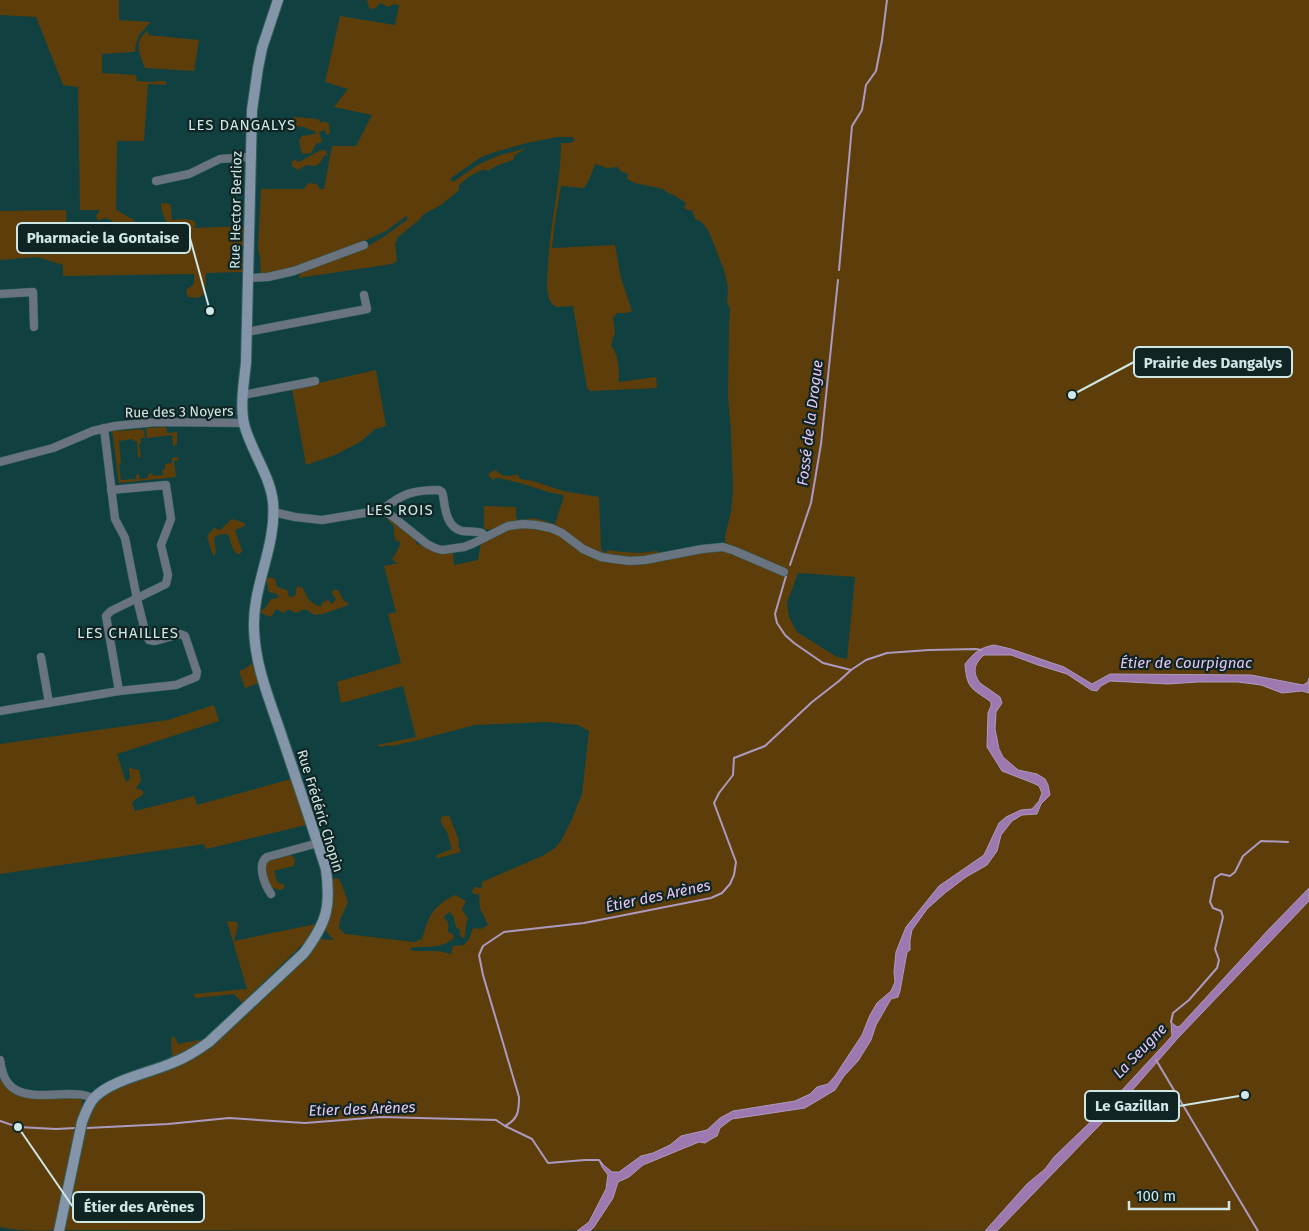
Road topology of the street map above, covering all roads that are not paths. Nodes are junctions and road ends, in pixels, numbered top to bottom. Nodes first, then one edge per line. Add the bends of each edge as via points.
1 (278, 0) edge
2 (251, 157) junction
3 (156, 181) dead end
4 (364, 246) dead end
5 (249, 278) junction
6 (0, 294) edge
7 (364, 295) dead end
8 (34, 327) dead end
9 (247, 332) junction
10 (315, 380) dead end
11 (243, 395) junction
12 (244, 423) junction
13 (104, 428) junction
14 (0, 462) edge
15 (111, 490) junction
16 (382, 510) junction
17 (274, 512) junction
18 (486, 537) junction
19 (784, 572) dead end
20 (137, 599) junction
21 (41, 657) dead end
22 (119, 691) junction
23 (49, 703) junction
24 (0, 710) edge
25 (318, 843) junction
26 (271, 894) dead end
27 (0, 1060) edge
28 (94, 1099) junction
29 (59, 1231) edge

1 - 2 street, Rue Hector Berlioz via 258,68 252,110
2 - 3 street via 220,159 189,174
2 - 5 street, Rue Hector Berlioz
4 - 5 street via 294,271
5 - 9 street, Rue Hector Berlioz
6 - 8 street via 33,292
7 - 9 street via 367,309
9 - 11 street, Rue Hector Berlioz
10 - 11 street
11 - 12 street, Rue Hector Berlioz
12 - 13 street, Rue des 3 Noyers via 156,422
12 - 17 street, Rue Frédéric Chopin via 270,490
13 - 14 street, Rue des 3 Noyers via 53,448
13 - 15 street
15 - 20 street via 115,519 125,538
15 - 20 street via 166,485 171,520 161,545 168,579 166,584
16 - 17 street via 322,520
16 - 18 street via 418,538 442,550 464,547
16 - 18 street via 402,496 439,490 453,527 482,533
17 - 25 street, Rue Frédéric Chopin via 256,598 256,651 264,684
18 - 19 street via 508,526 536,525 551,528 583,549 614,560 644,560 723,547
20 - 22 street via 106,616
20 - 22 street via 149,640 180,634 185,636 197,672 196,677 176,685
21 - 23 street
22 - 23 street
23 - 24 street
25 - 26 street via 263,860
25 - 28 street, Rue Frédéric Chopin via 329,889 327,907 322,925 304,953 198,1050 114,1085
27 - 28 street via 8,1083 23,1093 79,1094
28 - 29 street via 82,1122

